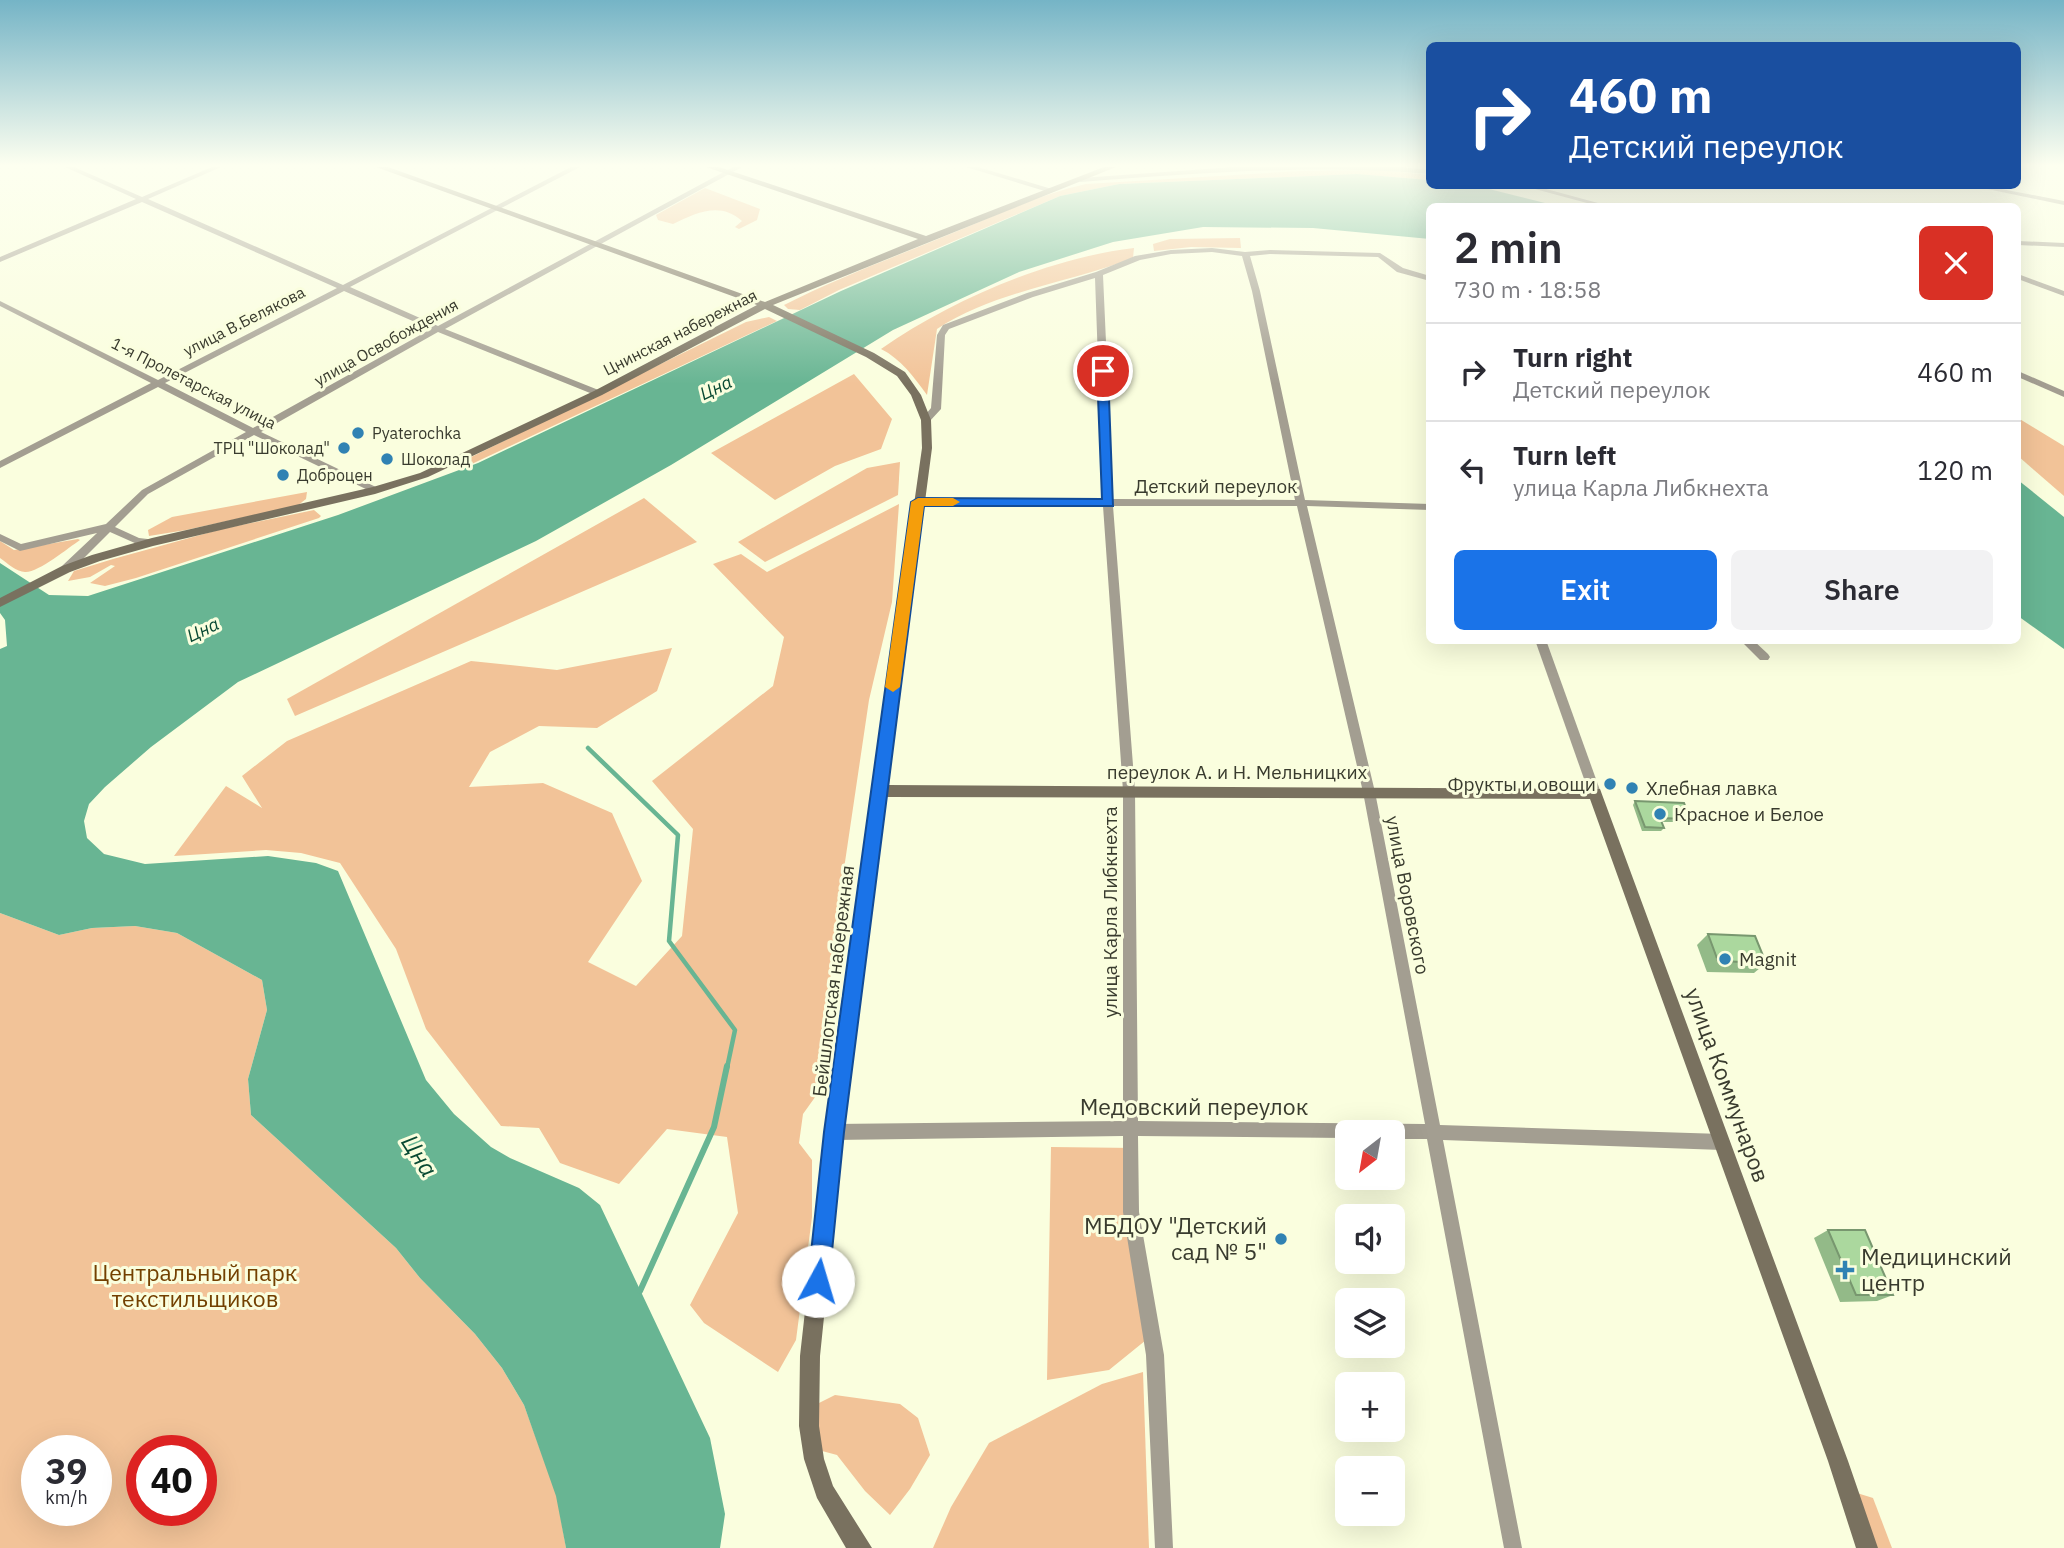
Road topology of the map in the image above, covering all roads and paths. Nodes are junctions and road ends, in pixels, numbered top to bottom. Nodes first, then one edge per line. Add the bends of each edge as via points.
1 (48, 239) edge
2 (232, 239) edge
3 (433, 239) edge
4 (579, 239) edge
5 (606, 239) edge
6 (926, 239) edge
7 (2021, 243) edge
8 (595, 245) junction
9 (2064, 245) edge
10 (1245, 254) junction
11 (0, 260) edge
12 (1099, 274) junction
13 (2021, 277) edge
14 (1426, 278) edge
15 (342, 286) junction
16 (2064, 294) edge
17 (0, 303) edge
18 (765, 305) junction
19 (438, 329) junction
20 (2021, 374) edge
21 (158, 382) junction
22 (598, 393) junction
23 (2064, 394) edge
24 (926, 421) junction
25 (252, 431) junction
26 (0, 465) edge
27 (374, 490) junction
28 (918, 502) junction
29 (1108, 503) junction
30 (1301, 503) junction
31 (1426, 507) edge
32 (107, 527) junction
33 (0, 537) edge
34 (152, 542) junction
35 (66, 569) junction
36 (0, 603) edge
37 (1541, 644) edge
38 (1749, 644) edge
39 (1764, 657) dead end
40 (879, 791) junction
41 (1129, 792) junction
42 (1368, 792) junction
43 (1595, 793) junction
44 (1130, 1128) junction
45 (834, 1132) junction
46 (1435, 1132) junction
47 (1722, 1143) junction
48 (854, 1545) edge
49 (1164, 1548) edge
50 (1513, 1548) edge
51 (1867, 1548) edge

1 - 11 street
2 - 15 street
3 - 15 street, улица В.Белякова
4 - 8 street, Бейшлотская набережная
5 - 8 street, улица Освобождения
6 - 18 street, Цнинская набережная
7 - 9 street
8 - 18 street, Бейшлотская набережная
8 - 19 street, улица Освобождения
10 - 12 street, Бейшлотская набережная via 1212,250 1171,253 1138,258
10 - 14 street, Бейшлотская набережная via 1380,255 1400,270
10 - 30 street, улица Воровского
12 - 24 street, Бейшлотская набережная via 946,327 940,335 936,409
12 - 29 street, улица Карла Либкнехта
13 - 16 street
15 - 19 street
15 - 21 street, улица В.Белякова
17 - 21 street, 1-я Пролетарская улица
18 - 22 street, Цнинская набережная
18 - 24 street, Бейшлотская набережная via 901,374
19 - 22 street
19 - 25 street, улица Освобождения
20 - 23 street
21 - 25 street, 1-я Пролетарская улица
21 - 26 street, улица В.Белякова
22 - 27 street, Цнинская набережная via 424,475
24 - 28 street, Бейшлотская набережная via 927,448
25 - 27 street, 1-я Пролетарская улица
25 - 32 street, улица Освобождения via 145,492
27 - 34 street, Цнинская набережная
28 - 29 street, Детский переулок
28 - 40 street, Бейшлотская набережная
29 - 30 street, Детский переулок
29 - 41 street, улица Карла Либкнехта
30 - 31 street, Детский переулок
30 - 42 street, улица Воровского
32 - 33 street via 20,548
32 - 34 street via 137,541
32 - 35 street, улица Освобождения
34 - 35 street, Цнинская набережная
35 - 36 street, Цнинская набережная
37 - 43 street, улица Коммунаров
38 - 39 street
40 - 41 street, переулок А. и Н. Мельницких
40 - 45 street, Бейшлотская набережная
41 - 42 street, переулок А. и Н. Мельницких
41 - 44 street, улица Карла Либкнехта
42 - 43 street, переулок А. и Н. Мельницких
42 - 46 street, улица Воровского
43 - 47 street, улица Коммунаров
44 - 45 street, Медовский переулок
44 - 46 street, Медовский переулок
44 - 49 street, улица Карла Либкнехта via 1131,1212 1155,1355
45 - 48 street, Бейшлотская набережная via 810,1356 809,1426 824,1492
46 - 47 street, Медовский переулок
46 - 50 street, улица Воровского
47 - 51 street, улица Коммунаров

